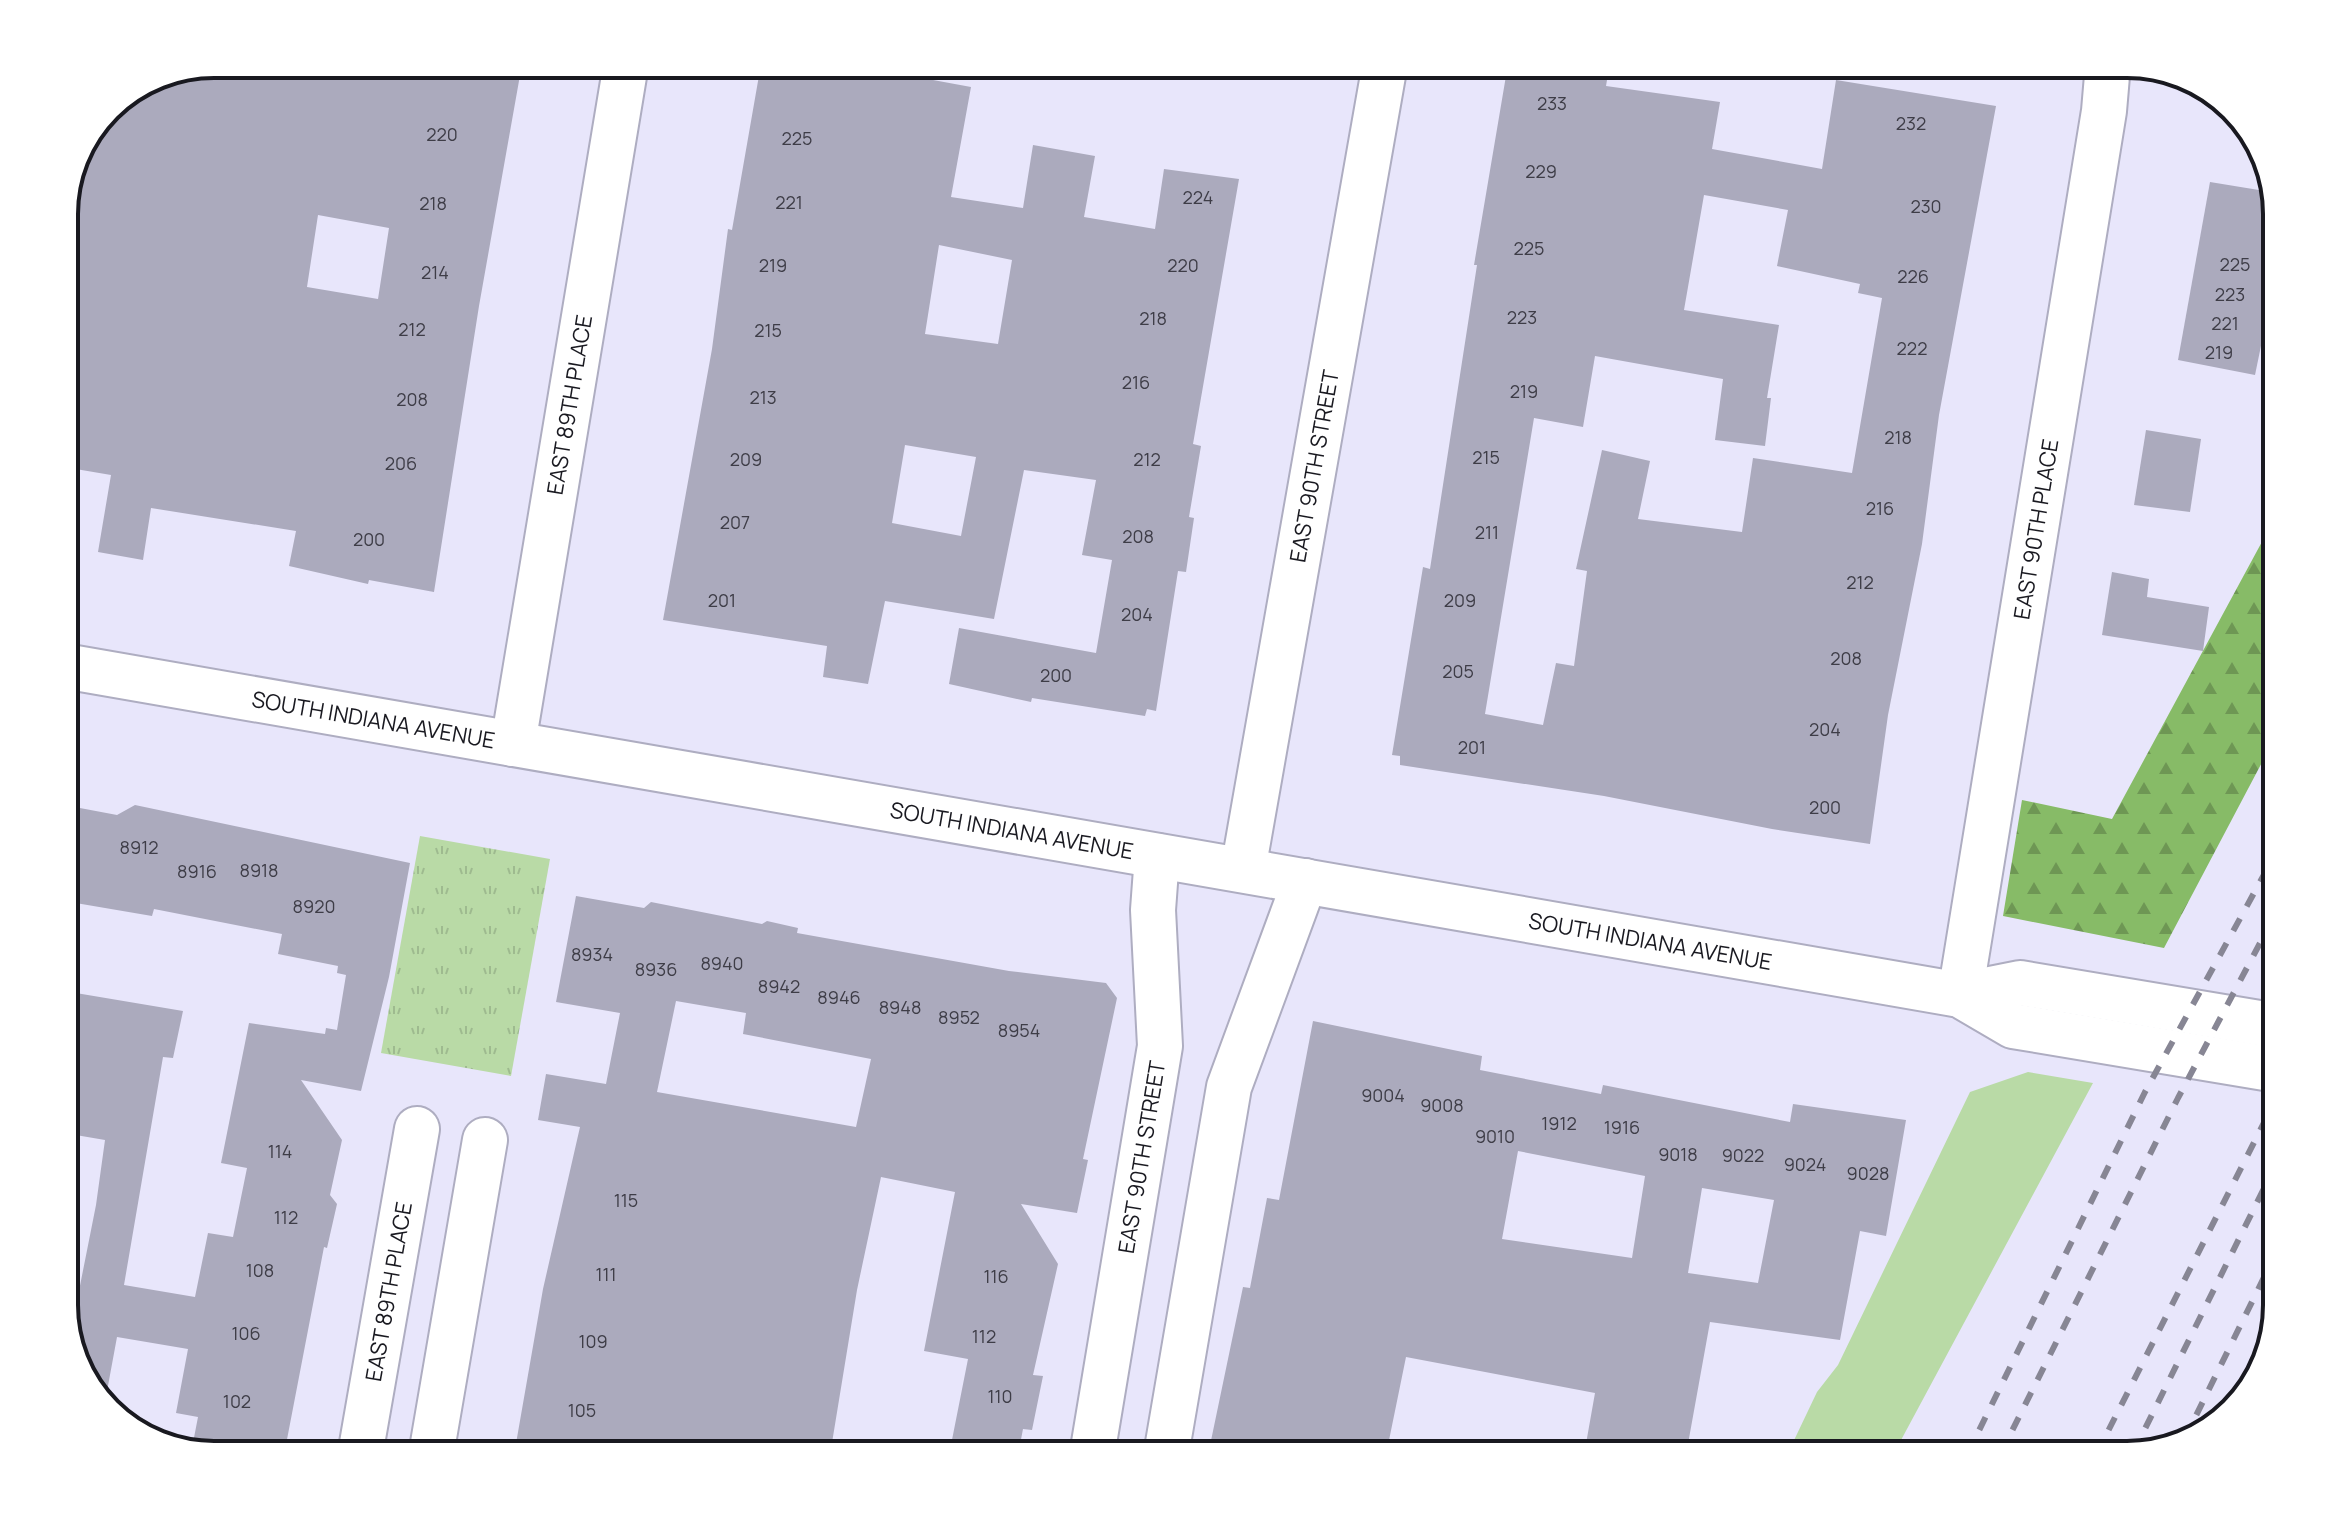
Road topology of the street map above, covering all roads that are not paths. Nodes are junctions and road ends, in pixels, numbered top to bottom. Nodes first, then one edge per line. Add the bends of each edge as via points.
1 (624, 78) edge
2 (1383, 78) edge
3 (2107, 78) edge
4 (78, 668) edge
5 (513, 744) junction
6 (1157, 856) junction
7 (1243, 870) junction
8 (1305, 881) junction
9 (1960, 995) junction
10 (2263, 1024) edge
11 (2263, 1068) edge
12 (417, 1129) dead end
13 (485, 1140) dead end
14 (362, 1441) edge
15 (433, 1441) edge
16 (1094, 1441) edge
17 (1168, 1441) edge

1 - 5 street, EAST 89TH PLACE
2 - 7 street, EAST 90TH STREET
3 - 9 street, EAST 90TH PLACE
4 - 5 street, SOUTH INDIANA AVENUE
5 - 6 street, SOUTH INDIANA AVENUE
6 - 7 street, SOUTH INDIANA AVENUE
6 - 16 street, EAST 90TH STREET via 1153,910 1160,1046
7 - 8 street, SOUTH INDIANA AVENUE
8 - 9 street, SOUTH INDIANA AVENUE
8 - 17 street via 1229,1087
9 - 10 street, SOUTH INDIANA AVENUE via 2020,983
9 - 11 street, SOUTH INDIANA AVENUE via 2013,1026
12 - 14 street, EAST 89TH PLACE
13 - 15 street

